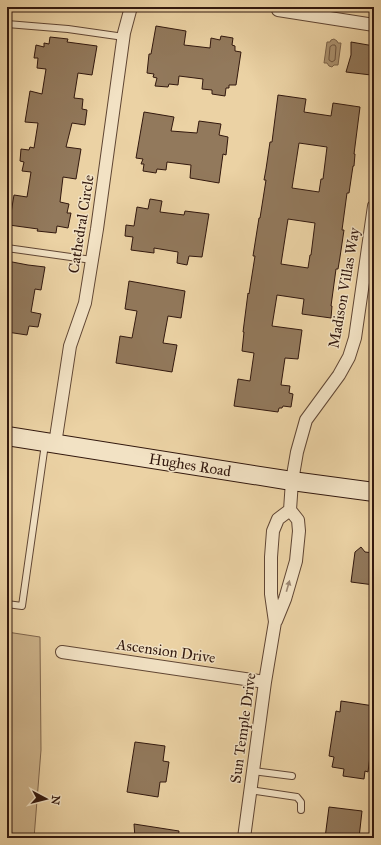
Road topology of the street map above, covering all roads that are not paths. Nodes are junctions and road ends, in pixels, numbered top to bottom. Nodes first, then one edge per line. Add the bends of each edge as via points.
1 (131, 7) edge
2 (278, 10) dead end
3 (7, 24) edge
4 (374, 25) edge
5 (124, 37) junction
6 (374, 206) edge
7 (7, 248) edge
8 (92, 260) junction
9 (7, 436) edge
10 (50, 443) junction
11 (292, 481) junction
12 (374, 492) edge
13 (290, 510) junction
14 (7, 604) edge
15 (275, 622) junction
16 (62, 652) dead end
17 (265, 682) junction
18 (253, 771) junction
19 (292, 776) dead end
20 (250, 790) junction
21 (301, 810) dead end
22 (244, 838) edge

1 - 5 street, Cathedral Circle
2 - 4 street
3 - 5 lane
5 - 8 street, Cathedral Circle
6 - 11 street, Madison Villas Way via 355,338 349,357 339,375 306,420
7 - 8 lane
8 - 10 street, Cathedral Circle via 84,303 70,346
9 - 10 main road, Hughes Road
10 - 11 main road, Hughes Road
10 - 14 lane via 22,606
11 - 12 main road, Hughes Road
11 - 13 street
15 -> 13 street, Sun Temple Drive via 296,561 298,520
13 - 15 street, Sun Temple Drive via 278,519 273,531 270,557
15 - 17 street, Sun Temple Drive
16 - 17 street, Ascension Drive
17 - 18 street, Sun Temple Drive
18 - 19 lane
18 - 20 street, Sun Temple Drive
20 - 21 lane via 296,797 301,802
20 - 22 street, Sun Temple Drive

